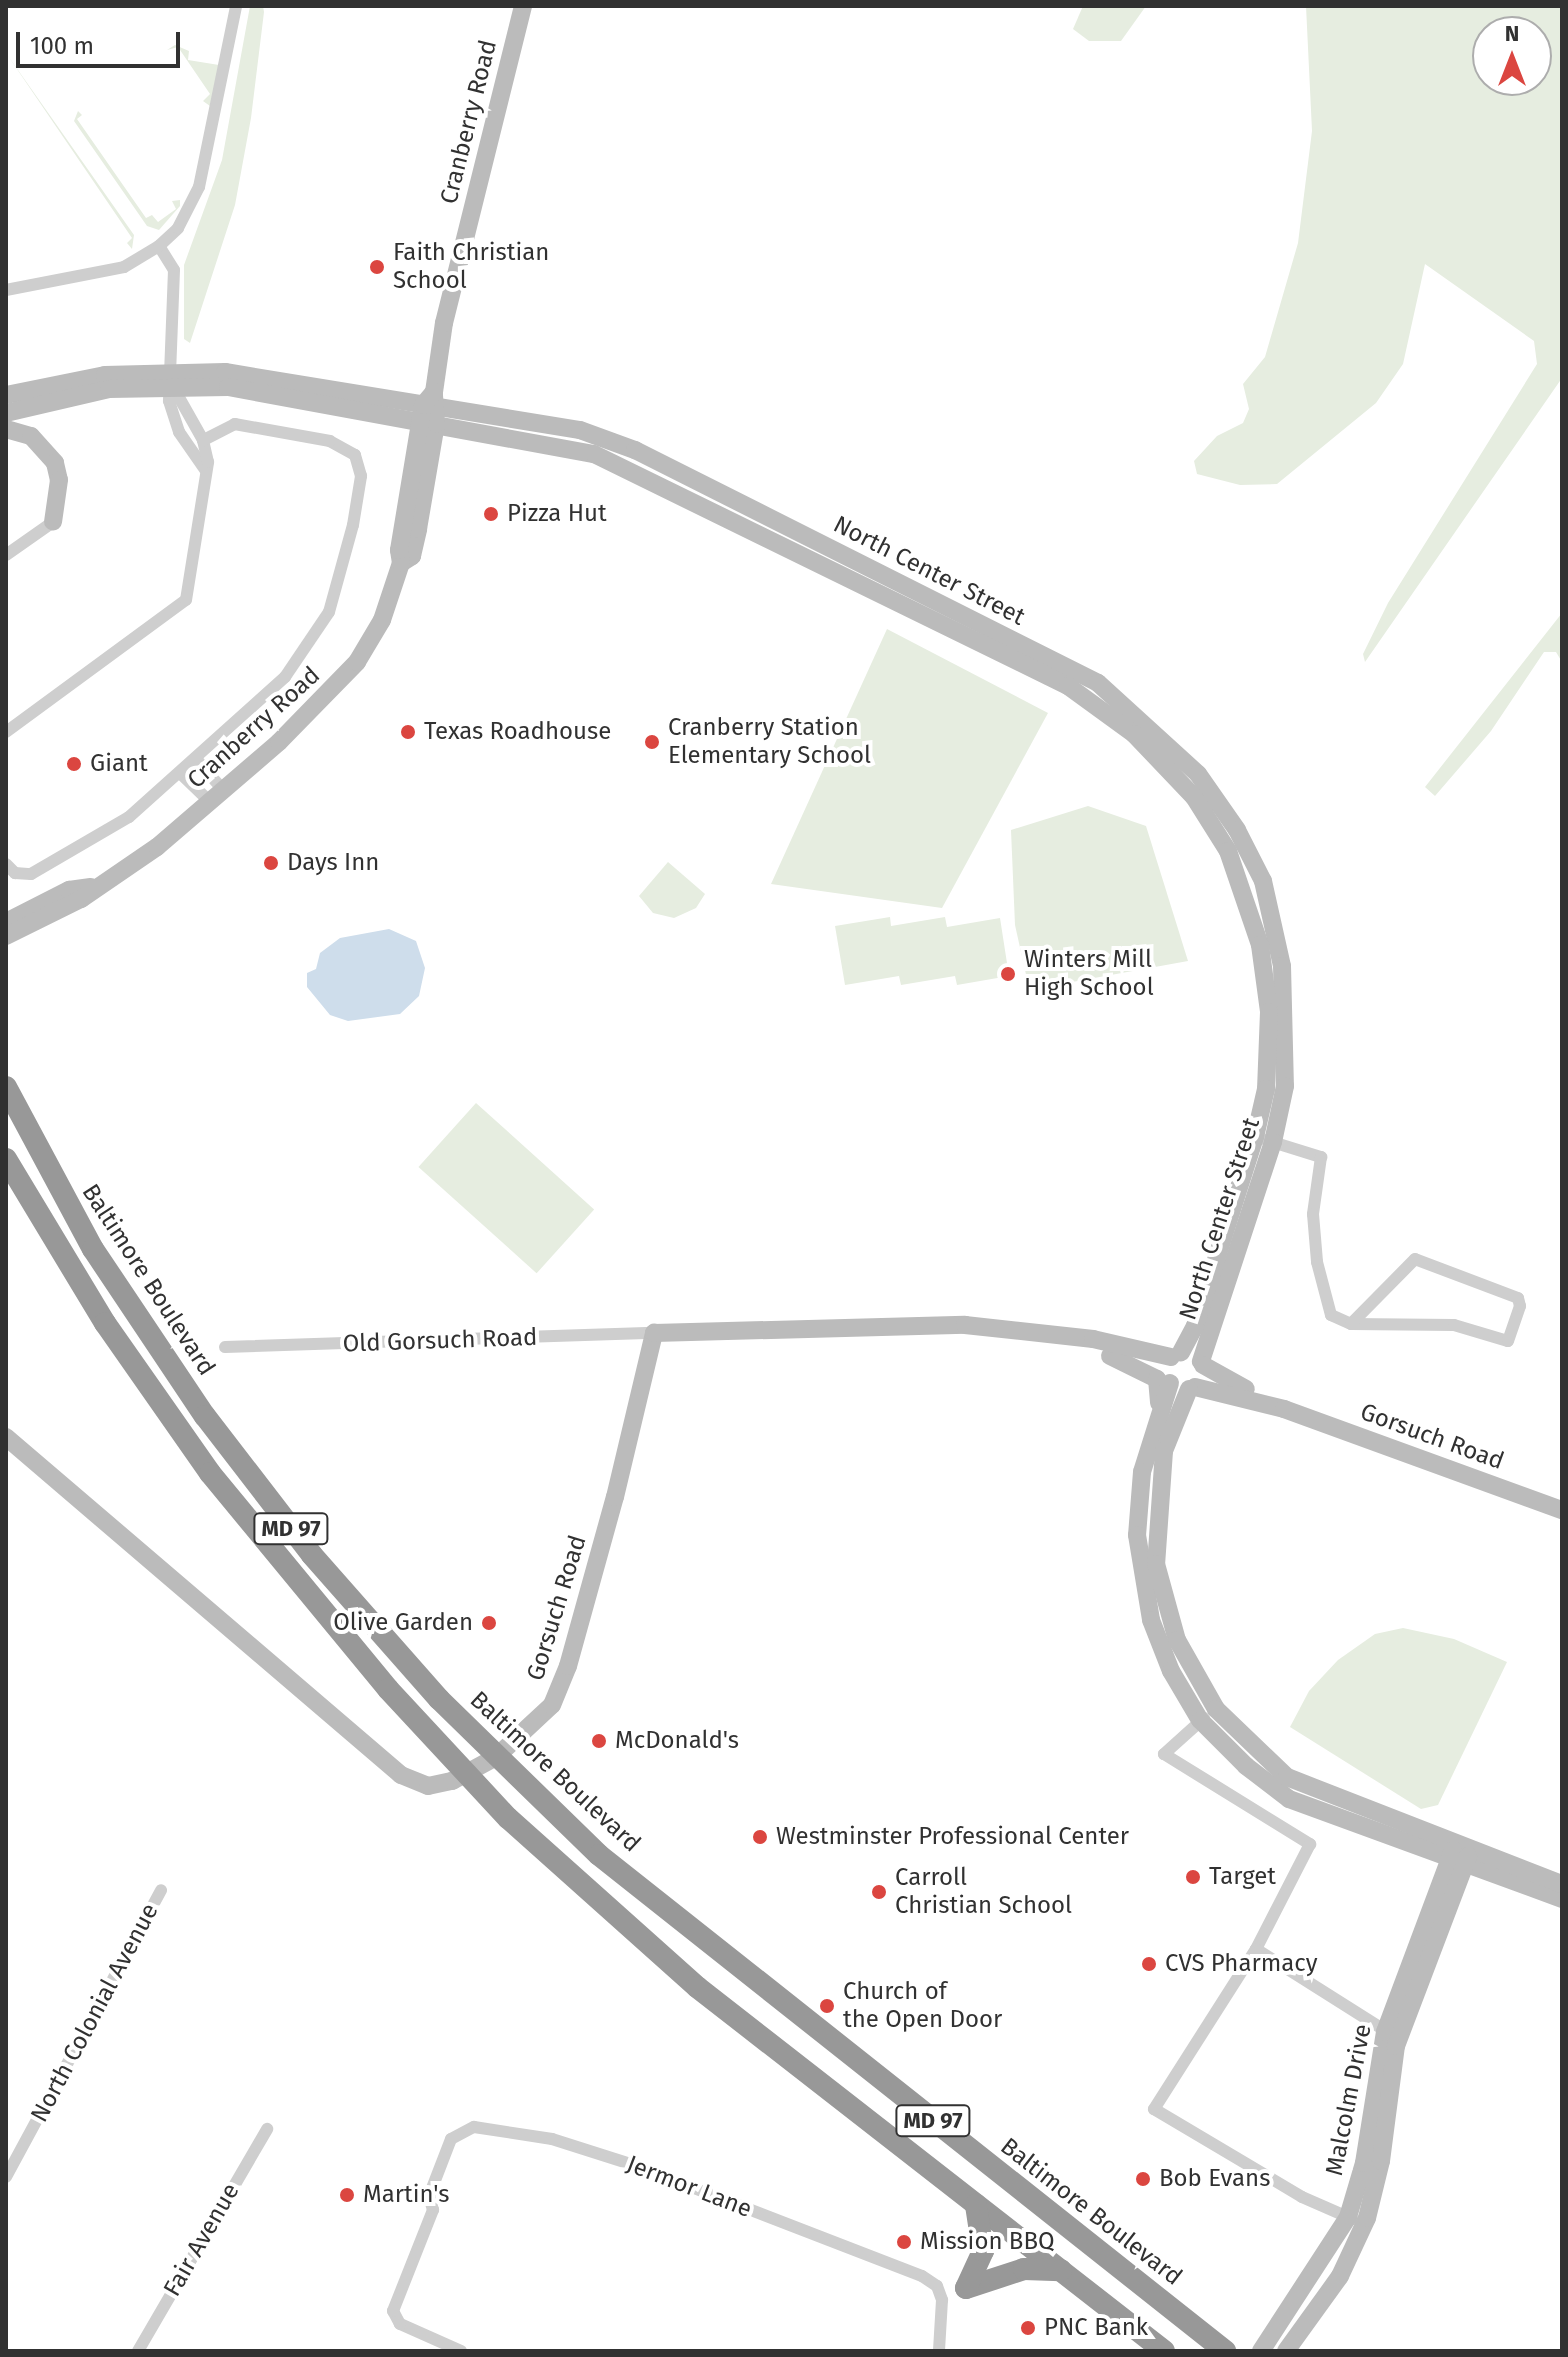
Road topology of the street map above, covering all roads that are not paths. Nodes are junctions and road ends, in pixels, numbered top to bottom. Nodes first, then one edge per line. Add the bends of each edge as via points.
1 (236, 6) edge
2 (523, 6) edge
3 (159, 246) junction
4 (6, 290) edge
5 (172, 378) junction
6 (6, 395) edge
7 (430, 410) junction
8 (6, 413) edge
9 (6, 429) edge
10 (203, 440) junction
11 (206, 471) junction
12 (53, 522) joint
13 (6, 555) edge
14 (6, 732) edge
15 (197, 760) junction
16 (180, 773) junction
17 (216, 796) junction
18 (6, 864) edge
19 (91, 887) junction
20 (6, 922) edge
21 (6, 936) edge
22 (6, 1087) edge
23 (1264, 1139) junction
24 (6, 1159) edge
25 (1351, 1324) junction
26 (700, 1330) junction
27 (654, 1333) junction
28 (1060, 1335) junction
29 (225, 1347) dead end
30 (1176, 1354) junction
31 (1110, 1356) junction
32 (1202, 1363) junction
33 (644, 1374) junction
34 (1168, 1380) junction
35 (1192, 1388) junction
36 (1256, 1402) junction
37 (1284, 1409) junction
38 (6, 1437) edge
39 (1148, 1452) junction
40 (1160, 1476) junction
41 (1562, 1510) edge
42 (1216, 1709) junction
43 (1200, 1720) junction
44 (496, 1757) junction
45 (466, 1773) junction
46 (1460, 1855) junction
47 (1562, 1884) edge
48 (161, 1890) dead end
49 (1562, 1899) edge
50 (1256, 1949) junction
51 (1392, 2035) junction
52 (267, 2129) dead end
53 (6, 2177) edge
54 (976, 2205) junction
55 (1356, 2220) junction
56 (1061, 2270) junction
57 (966, 2288) junction
58 (942, 2300) junction
59 (138, 2351) edge
60 (461, 2351) edge
61 (939, 2351) edge
62 (1164, 2351) edge
63 (1225, 2351) edge
64 (1261, 2351) edge
65 (1286, 2351) edge

1 - 3 street via 199,187 186,217
2 - 7 street, Cranberry Road via 447,309
3 - 4 street via 116,269
3 - 5 street via 174,270
5 - 6 street, North Center Street via 85,378
5 - 7 street, North Center Street
5 - 8 street, North Center Street
5 - 10 street
5 - 11 street via 173,418
7 - 17 street, Cranberry Road via 412,556 401,563 382,620 357,662 279,742
7 - 23 street, North Center Street via 635,470 1068,686 1134,734 1201,808 1228,851 1252,915 1269,1012
9 - 12 street via 31,436 55,463 59,480
10 - 11 street
10 - 15 street via 229,423 330,441 355,455 361,476 340,577 313,641 285,677
11 - 14 street via 183,606
12 - 13 street
15 - 16 street
15 - 17 street
16 - 17 street
16 - 18 street via 129,817 31,874 15,873
17 - 19 street, Cranberry Road via 157,847
19 - 20 street, Cranberry Road via 69,890
19 - 21 street, Cranberry Road via 81,899
22 - 44 highway, Baltimore Boulevard / MD 97 via 93,1249 214,1428 347,1595
23 - 25 street via 1321,1157 1313,1214 1317,1262 1331,1315
23 - 30 street, North Center Street via 1195,1326
23 - 32 street, North Center Street
24 - 45 highway, MD 97 via 105,1323 210,1473 310,1597
25 - 25 street via 1454,1325 1508,1341 1518,1298 1415,1259
26 - 27 street
26 - 28 street via 916,1324
26 - 33 street via 663,1347
27 - 29 street, Old Gorsuch Road
27 - 33 street, Gorsuch Road
28 - 30 street
28 - 31 street
30 - 32 street, Gorsuch Road
30 - 34 street, North Center Street
31 - 34 street
31 - 39 street via 1157,1379 1160,1395
32 - 35 street, North Center Street
32 - 37 street, Gorsuch Road
33 - 44 street, Gorsuch Road via 562,1682 546,1712
34 - 35 street, Gorsuch Road
34 - 39 street
35 - 36 street, Gorsuch Road
35 - 40 street via 1168,1436
36 - 37 street, Gorsuch Road
36 - 40 street via 1214,1397 1197,1401 1185,1416
37 - 41 street, Gorsuch Road
38 - 45 street, Gorsuch Road via 401,1775 428,1786
39 - 43 street via 1138,1512 1143,1592 1171,1671
40 - 42 street via 1160,1581 1177,1640
42 - 43 street
42 - 46 street via 1287,1777
43 - 46 street via 1289,1799
43 - 50 street via 1164,1754 1310,1844
44 - 45 street, Gorsuch Road
44 - 63 highway, Baltimore Boulevard / MD 97 via 599,1855
45 - 54 highway, MD 97 via 588,1894
46 - 47 street
46 - 49 street
46 - 51 street, Malcolm Drive
48 - 53 street, North Colonial Avenue
50 - 51 street
50 - 55 street via 1154,2109 1302,2197
51 - 55 street, Malcolm Drive via 1381,2161
52 - 59 street, Fair Avenue
54 - 56 highway, MD 97
54 - 57 highway via 983,2251
55 - 64 street, Malcolm Drive
55 - 65 street, Malcolm Drive via 1325,2300
56 - 57 highway via 1024,2269
56 - 62 highway, MD 97
57 - 58 street
58 - 60 street, Jermor Lane via 937,2286 922,2276 637,2166 552,2139 464,2129 451,2139 439,2169 429,2196 433,2210 393,2316
58 - 61 street

